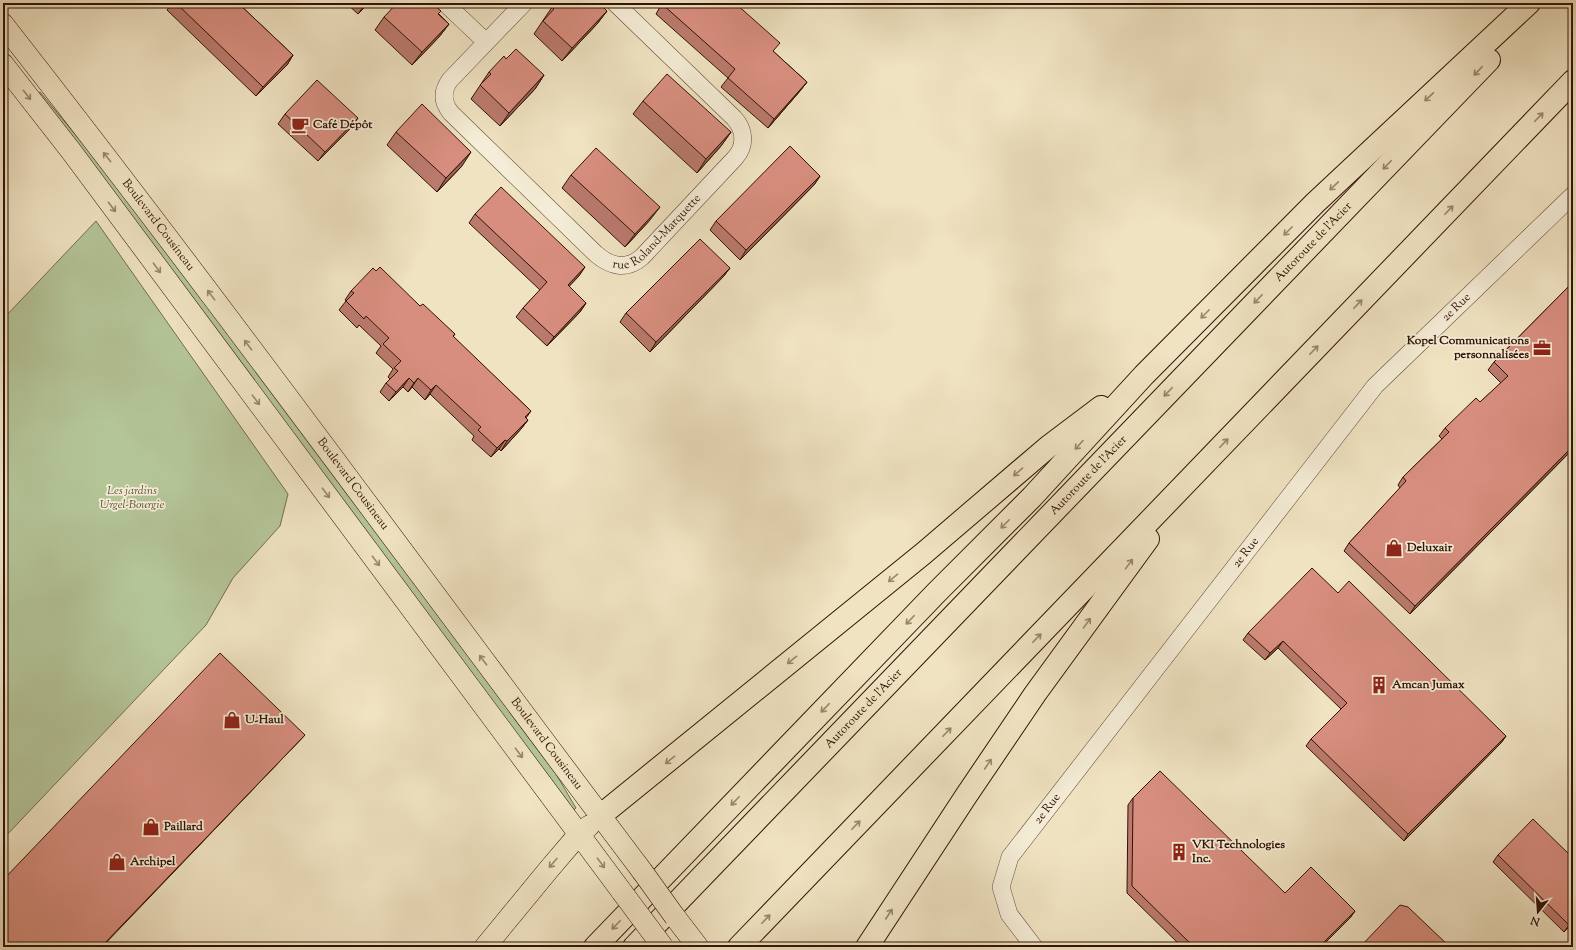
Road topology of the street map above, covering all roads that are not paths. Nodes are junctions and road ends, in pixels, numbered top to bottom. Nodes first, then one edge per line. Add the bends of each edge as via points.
1 (445, 3) edge
2 (524, 3) edge
3 (615, 3) edge
4 (1529, 3) edge
5 (1544, 3) edge
6 (3, 24) edge
7 (486, 42) junction
8 (3, 64) edge
9 (1573, 81) edge
10 (1573, 195) edge
11 (1144, 375) junction
12 (1196, 471) junction
13 (600, 816) junction
14 (579, 834) junction
15 (485, 947) edge
16 (595, 947) edge
17 (634, 947) edge
18 (663, 947) edge
19 (698, 947) edge
20 (739, 947) edge
21 (867, 947) edge
22 (1034, 947) edge

1 - 7 street
2 - 7 street, rue Roland-Marquette
3 - 7 street, rue Roland-Marquette via 734,118 740,126 743,139 735,158 642,257 630,264 616,266 603,260 448,109 444,98 446,87
4 -> 11 highway via 1315,203
5 -> 17 highway, Autoroute de l'Acier
13 -> 6 main road, Boulevard Cousineau via 131,188
8 -> 14 main road
12 -> 9 highway
10 - 22 street, 2e Rue via 1375,386 1010,857 1001,887 1009,914
11 -> 13 highway via 1048,447 924,553
11 -> 16 highway via 1032,497
20 -> 12 highway
21 -> 12 highway via 1035,694
13 - 14 main road
13 - 19 main road, Boulevard Cousineau, bridge
14 -> 15 main road
14 -> 18 main road, bridge

